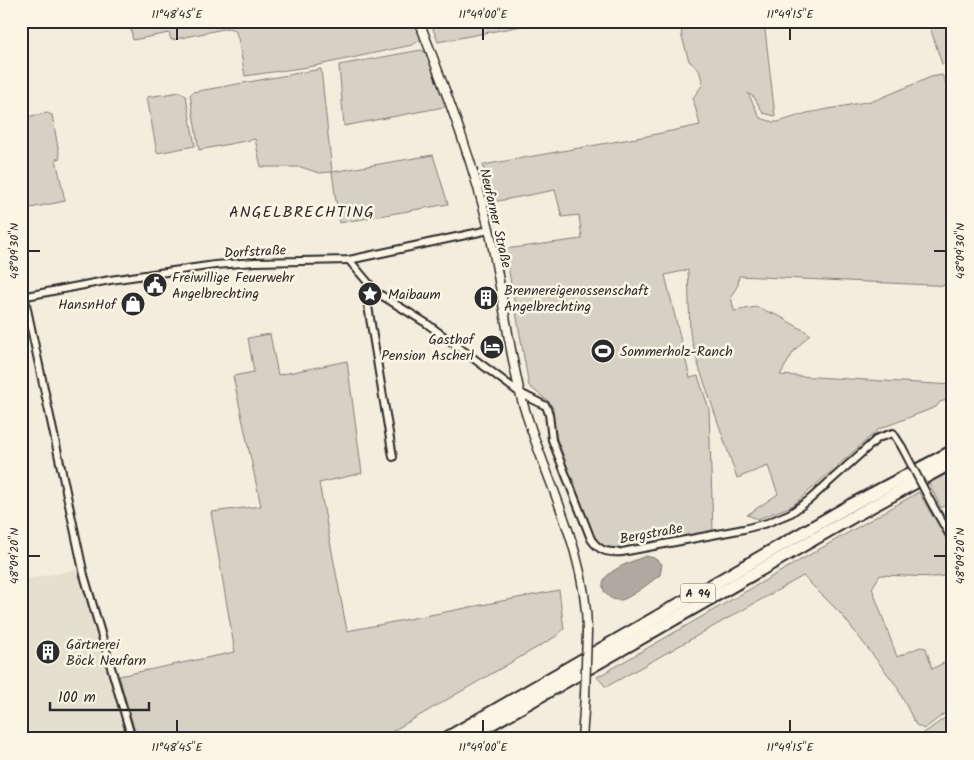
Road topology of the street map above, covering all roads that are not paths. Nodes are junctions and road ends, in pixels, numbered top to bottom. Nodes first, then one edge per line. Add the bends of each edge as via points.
1 (419, 21) edge
2 (489, 230) junction
3 (349, 260) junction
4 (21, 281) edge
5 (376, 292) junction
6 (23, 296) edge
7 (520, 393) junction
8 (953, 451) edge
9 (393, 457) dead end
10 (953, 462) edge
11 (953, 541) edge
12 (132, 739) edge
13 (444, 739) edge
14 (465, 739) edge
15 (582, 739) edge

1 - 2 street, Neufarner Straße via 468,153
2 - 3 street, Dorfstraße
2 - 7 street, Neufarner Straße
3 - 5 street, Bergstraße
3 - 6 street, Dorfstraße via 215,265
4 - 6 street
5 - 7 street, Bergstraße via 426,323
5 - 9 street via 368,306
6 - 12 street via 84,575
7 - 11 street, Bergstraße, bridge via 546,406 552,440 591,539 596,547 606,552 622,552 767,523 791,513 878,438 893,433
7 - 15 street, Neufarner Straße, bridge via 577,560 587,629
8 - 13 highway, A 94 via 825,520
10 - 14 highway, A 94

